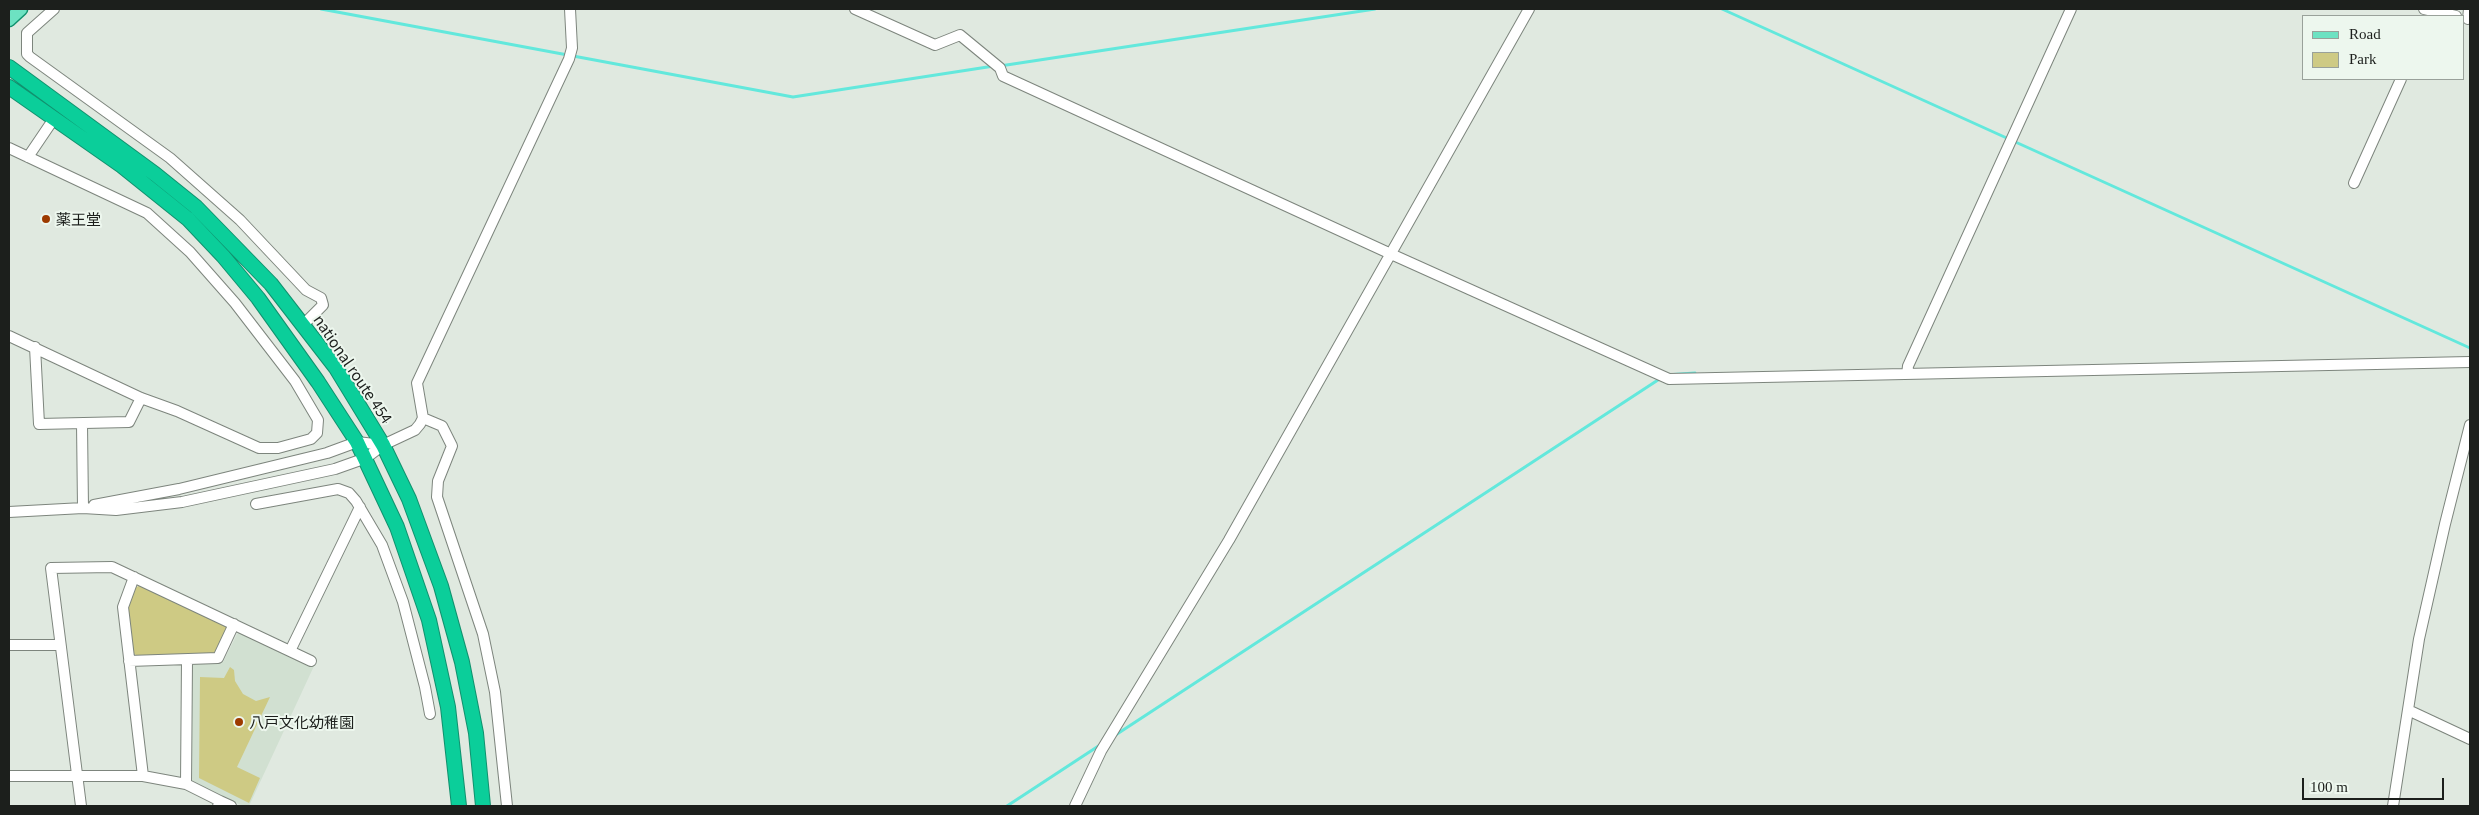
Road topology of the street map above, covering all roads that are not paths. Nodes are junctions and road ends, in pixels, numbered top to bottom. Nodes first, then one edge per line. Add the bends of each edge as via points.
1 (21, 9) edge
2 (54, 9) edge
3 (570, 9) edge
4 (854, 9) edge
5 (1529, 9) edge
6 (2071, 9) edge
7 (2428, 12) edge
8 (2449, 15) edge
9 (9, 20) edge
10 (9, 67) edge
11 (2401, 80) edge
12 (9, 87) edge
13 (53, 120) junction
14 (9, 148) edge
15 (28, 157) junction
16 (2354, 183) dead end
17 (1391, 254) junction
18 (304, 324) junction
19 (9, 336) edge
20 (35, 348) junction
21 (2470, 362) edge
22 (1907, 374) junction
23 (141, 398) junction
24 (423, 418) junction
25 (82, 424) junction
26 (2470, 425) edge
27 (357, 442) junction
28 (383, 445) junction
29 (366, 458) junction
30 (256, 504) dead end
31 (360, 507) junction
32 (83, 508) junction
33 (9, 512) edge
34 (134, 578) junction
35 (234, 624) junction
36 (9, 645) edge
37 (60, 645) junction
38 (290, 651) junction
39 (187, 660) junction
40 (129, 661) junction
41 (311, 661) dead end
42 (2408, 710) junction
43 (430, 714) dead end
44 (2470, 739) edge
45 (9, 776) edge
46 (77, 776) junction
47 (143, 776) junction
48 (186, 784) junction
49 (219, 804) edge
50 (81, 806) edge
51 (231, 806) edge
52 (459, 806) edge
53 (483, 806) edge
54 (507, 806) edge
55 (1075, 806) edge
56 (2393, 806) edge

1 - 9 main road
2 - 18 street via 27,33 27,54 170,158 240,220 306,290 321,298 323,305
3 - 24 street via 572,48 569,59 417,383
4 - 17 street via 935,45 960,35 1000,68 1003,76
5 - 17 street
6 - 22 street
7 - 8 street
10 - 18 highway, national route 454 via 196,207 272,284
11 - 16 street
12 - 13 highway
13 - 15 street
13 - 27 highway via 154,190 188,219 223,256 287,337
14 - 15 street
15 - 23 street via 147,213 190,252 235,303 294,381 318,420 317,432 311,439 268,450
17 - 22 street via 1668,379
17 - 55 street via 1229,540 1101,751
18 - 28 highway, national route 454 via 336,368
19 - 20 street
20 - 23 street
20 - 25 street via 40,424
21 - 22 street
23 - 25 street via 128,422
24 - 28 street via 415,430
24 - 54 street via 442,426 452,446 438,481 437,497 483,634 495,692
25 - 32 street
26 - 42 street via 2432,582
27 - 28 street
27 - 29 highway
27 - 32 street via 327,453 179,490
28 - 29 street
28 - 53 highway, national route 454 via 410,499 441,586 462,662 476,733
29 - 32 street via 300,477 182,502 116,510
29 - 52 highway via 396,527 429,620 448,707
30 - 31 street via 338,489 349,494
31 - 38 street
31 - 43 street via 382,545 403,602
32 - 33 street
34 - 35 street
34 - 37 street via 112,567 51,568
34 - 40 street via 123,607
35 - 38 street
35 - 39 street via 218,658
36 - 37 street
37 - 46 street
38 - 41 street
39 - 40 street
39 - 48 street
40 - 47 street
42 - 44 street
42 - 56 street
45 - 46 street
46 - 47 street
46 - 50 street
47 - 48 street
48 - 49 street
49 - 51 street

